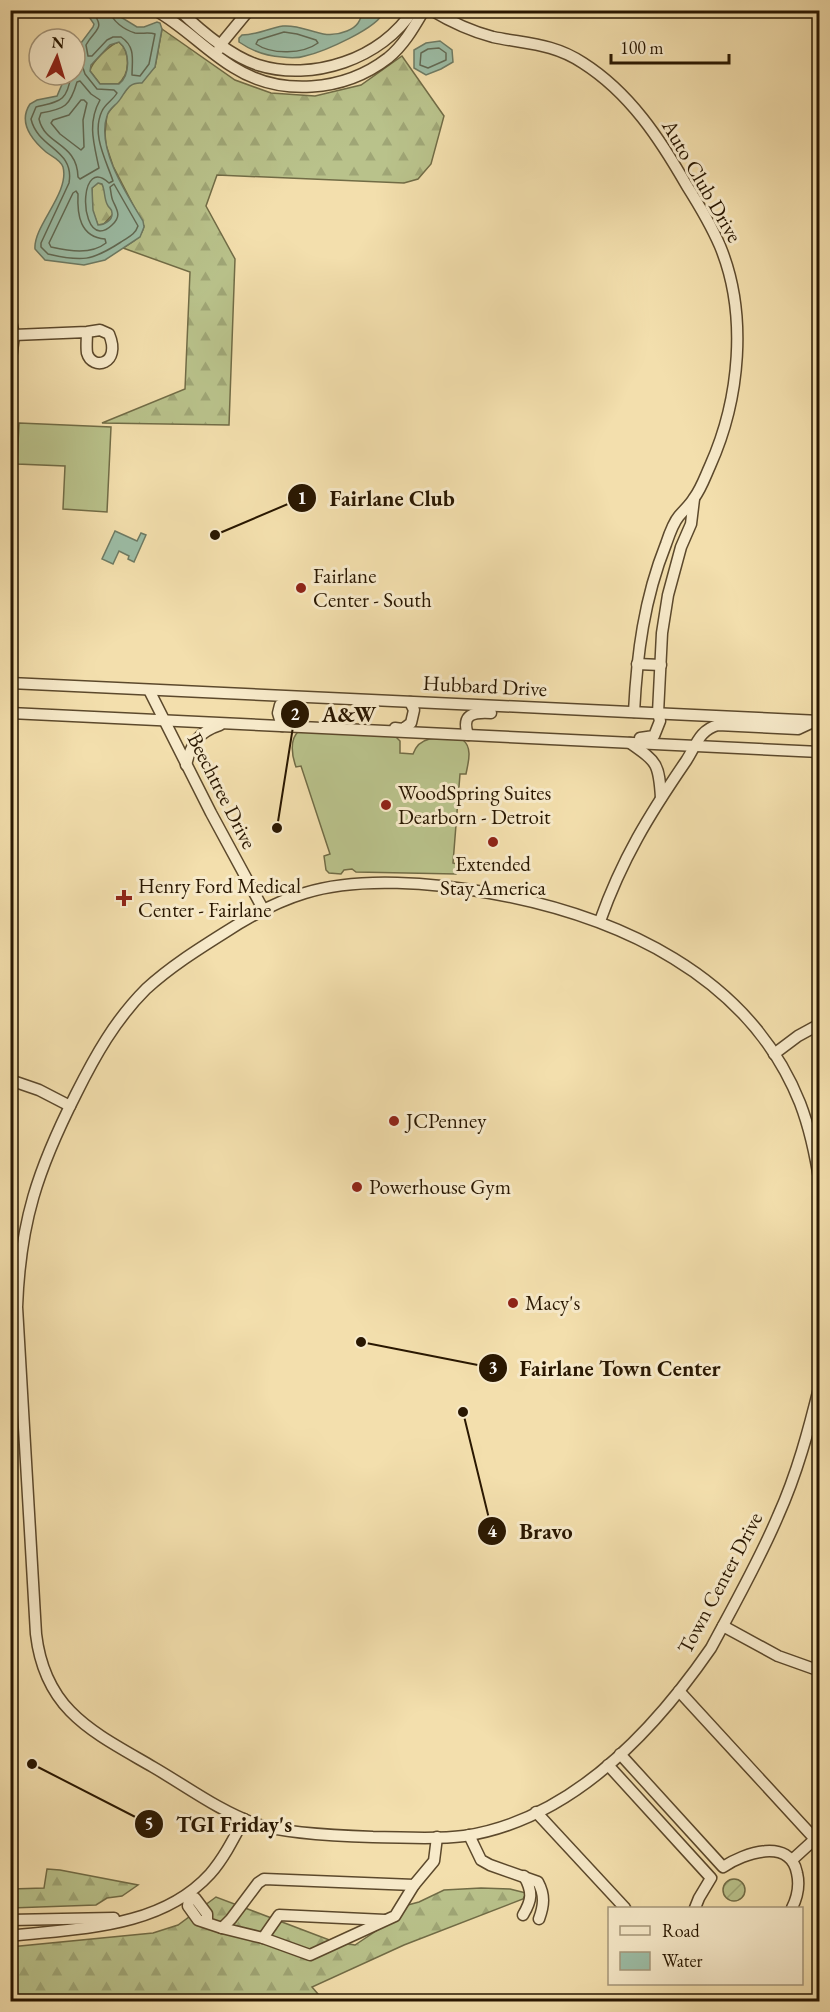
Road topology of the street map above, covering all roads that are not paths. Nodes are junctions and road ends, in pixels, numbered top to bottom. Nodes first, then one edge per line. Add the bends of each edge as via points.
1 (155, 10) edge
2 (179, 10) edge
3 (249, 10) edge
4 (413, 10) edge
5 (424, 10) edge
6 (431, 10) edge
7 (221, 44) junction
8 (217, 55) junction
9 (332, 67) junction
10 (336, 83) junction
11 (10, 316) edge
12 (87, 333) dead end
13 (14, 335) junction
14 (10, 368) edge
15 (694, 499) junction
16 (657, 568) junction
17 (672, 574) junction
18 (649, 595) junction
19 (664, 616) junction
20 (637, 664) junction
21 (661, 665) junction
22 (10, 683) edge
23 (149, 690) junction
24 (359, 700) junction
25 (410, 702) junction
26 (565, 710) junction
27 (634, 712) junction
28 (658, 713) junction
29 (10, 714) edge
30 (165, 721) junction
31 (817, 721) edge
32 (226, 724) junction
33 (282, 726) junction
34 (353, 731) junction
35 (468, 735) junction
36 (543, 738) junction
37 (629, 743) junction
38 (695, 746) junction
39 (819, 752) edge
40 (186, 765) junction
41 (661, 798) junction
42 (263, 909) junction
43 (600, 921) junction
44 (819, 1024) edge
45 (774, 1054) junction
46 (10, 1080) edge
47 (70, 1106) junction
48 (819, 1185) edge
49 (819, 1384) edge
50 (723, 1626) junction
51 (819, 1671) edge
52 (679, 1691) junction
53 (620, 1755) junction
54 (608, 1765) junction
55 (672, 1811) junction
56 (536, 1812) junction
57 (244, 1819) junction
58 (660, 1822) junction
59 (469, 1835) junction
60 (437, 1837) junction
61 (792, 1860) junction
62 (723, 1867) junction
63 (524, 1876) junction
64 (711, 1878) junction
65 (414, 1885) junction
66 (187, 1896) junction
67 (624, 1907) edge
68 (695, 1907) edge
69 (792, 1907) edge
70 (523, 1915) dead end
71 (130, 1918) junction
72 (539, 1919) dead end
73 (10, 1920) edge
74 (387, 1920) junction
75 (222, 1928) junction
76 (10, 1936) edge
77 (263, 1938) junction

1 - 8 street
2 - 7 street
3 - 7 street
4 - 9 street via 381,43
5 - 10 street via 405,41 389,57 364,73
6 - 15 street, Auto Club Drive via 476,32 558,50 590,68 626,99 656,134 704,214 730,277 736,357 725,426
7 - 8 street
7 - 9 street via 238,57 281,70
8 - 10 street via 251,78 278,86 309,88
9 - 10 street
11 - 13 street
12 - 13 street
13 - 14 street
15 - 16 street, Auto Club Drive via 678,517
15 - 17 street, Auto Club Drive via 691,524
16 - 17 street
16 - 18 street, Auto Club Drive
17 - 19 street, Auto Club Drive
18 - 19 street via 660,602
18 - 20 street, Auto Club Drive
19 - 21 street, Auto Club Drive
20 - 21 street
20 - 27 street, Auto Club Drive
21 - 28 street, Auto Club Drive
22 - 23 street, Hubbard Drive
23 - 24 street, Hubbard Drive
23 - 30 street
24 - 25 street, Hubbard Drive
24 - 33 street via 347,705 288,702 280,705
25 - 26 street, Hubbard Drive
25 - 34 street via 413,719 403,729 368,727
26 - 27 street, Hubbard Drive
26 - 35 street via 550,715 479,712 467,720
27 - 28 street, Hubbard Drive
28 - 31 street, Hubbard Drive
28 - 36 street, Auto Club Drive via 658,730 646,738 562,734
29 - 30 street
30 - 32 street
30 - 40 street, Beechtree Drive
31 - 38 street via 798,729 718,725 702,733
32 - 33 street
32 - 40 street via 195,739
33 - 34 street
34 - 35 street
35 - 36 street
36 - 37 street
37 - 38 street
37 - 41 street via 657,765
38 - 39 street
38 - 41 street
40 - 42 street, Beechtree Drive
41 - 43 street via 626,857
42 - 43 street, Town Center Drive via 325,888 398,884 498,894
42 - 47 street, Town Center Drive via 185,958 144,991 108,1035
43 - 45 street, Town Center Drive via 655,946 701,975 745,1015
44 - 45 street
45 - 48 street, Town Center Drive via 802,1108
46 - 47 street
47 - 57 street, Town Center Drive via 33,1194 18,1282 39,1654 52,1687 75,1717 98,1735
49 - 50 street, Town Center Drive via 808,1432 782,1507
50 - 51 street via 778,1656
50 - 52 street, Town Center Drive
52 - 53 street, Town Center Drive
52 - 61 street via 815,1839
53 - 54 street, Town Center Drive
53 - 55 street
54 - 56 street, Town Center Drive
54 - 58 street
55 - 58 street
55 - 62 street
56 - 59 street, Town Center Drive
56 - 67 street
57 - 60 street, Town Center Drive via 314,1833
57 - 66 street via 215,1868
58 - 64 street
59 - 60 street, Town Center Drive
59 - 63 street via 481,1860
60 - 65 street via 434,1861
61 - 62 street via 767,1850 747,1854
61 - 69 street via 799,1889
62 - 64 street
63 - 70 street via 532,1892
63 - 72 street via 538,1882 543,1891
64 - 68 street
65 - 74 street via 395,1916
65 - 75 street via 264,1880
66 - 71 street
66 - 75 street via 195,1898 207,1914 207,1922
71 - 73 street
71 - 76 street via 95,1927
74 - 77 street via 310,1956
74 - 77 street via 279,1914
75 - 77 street

